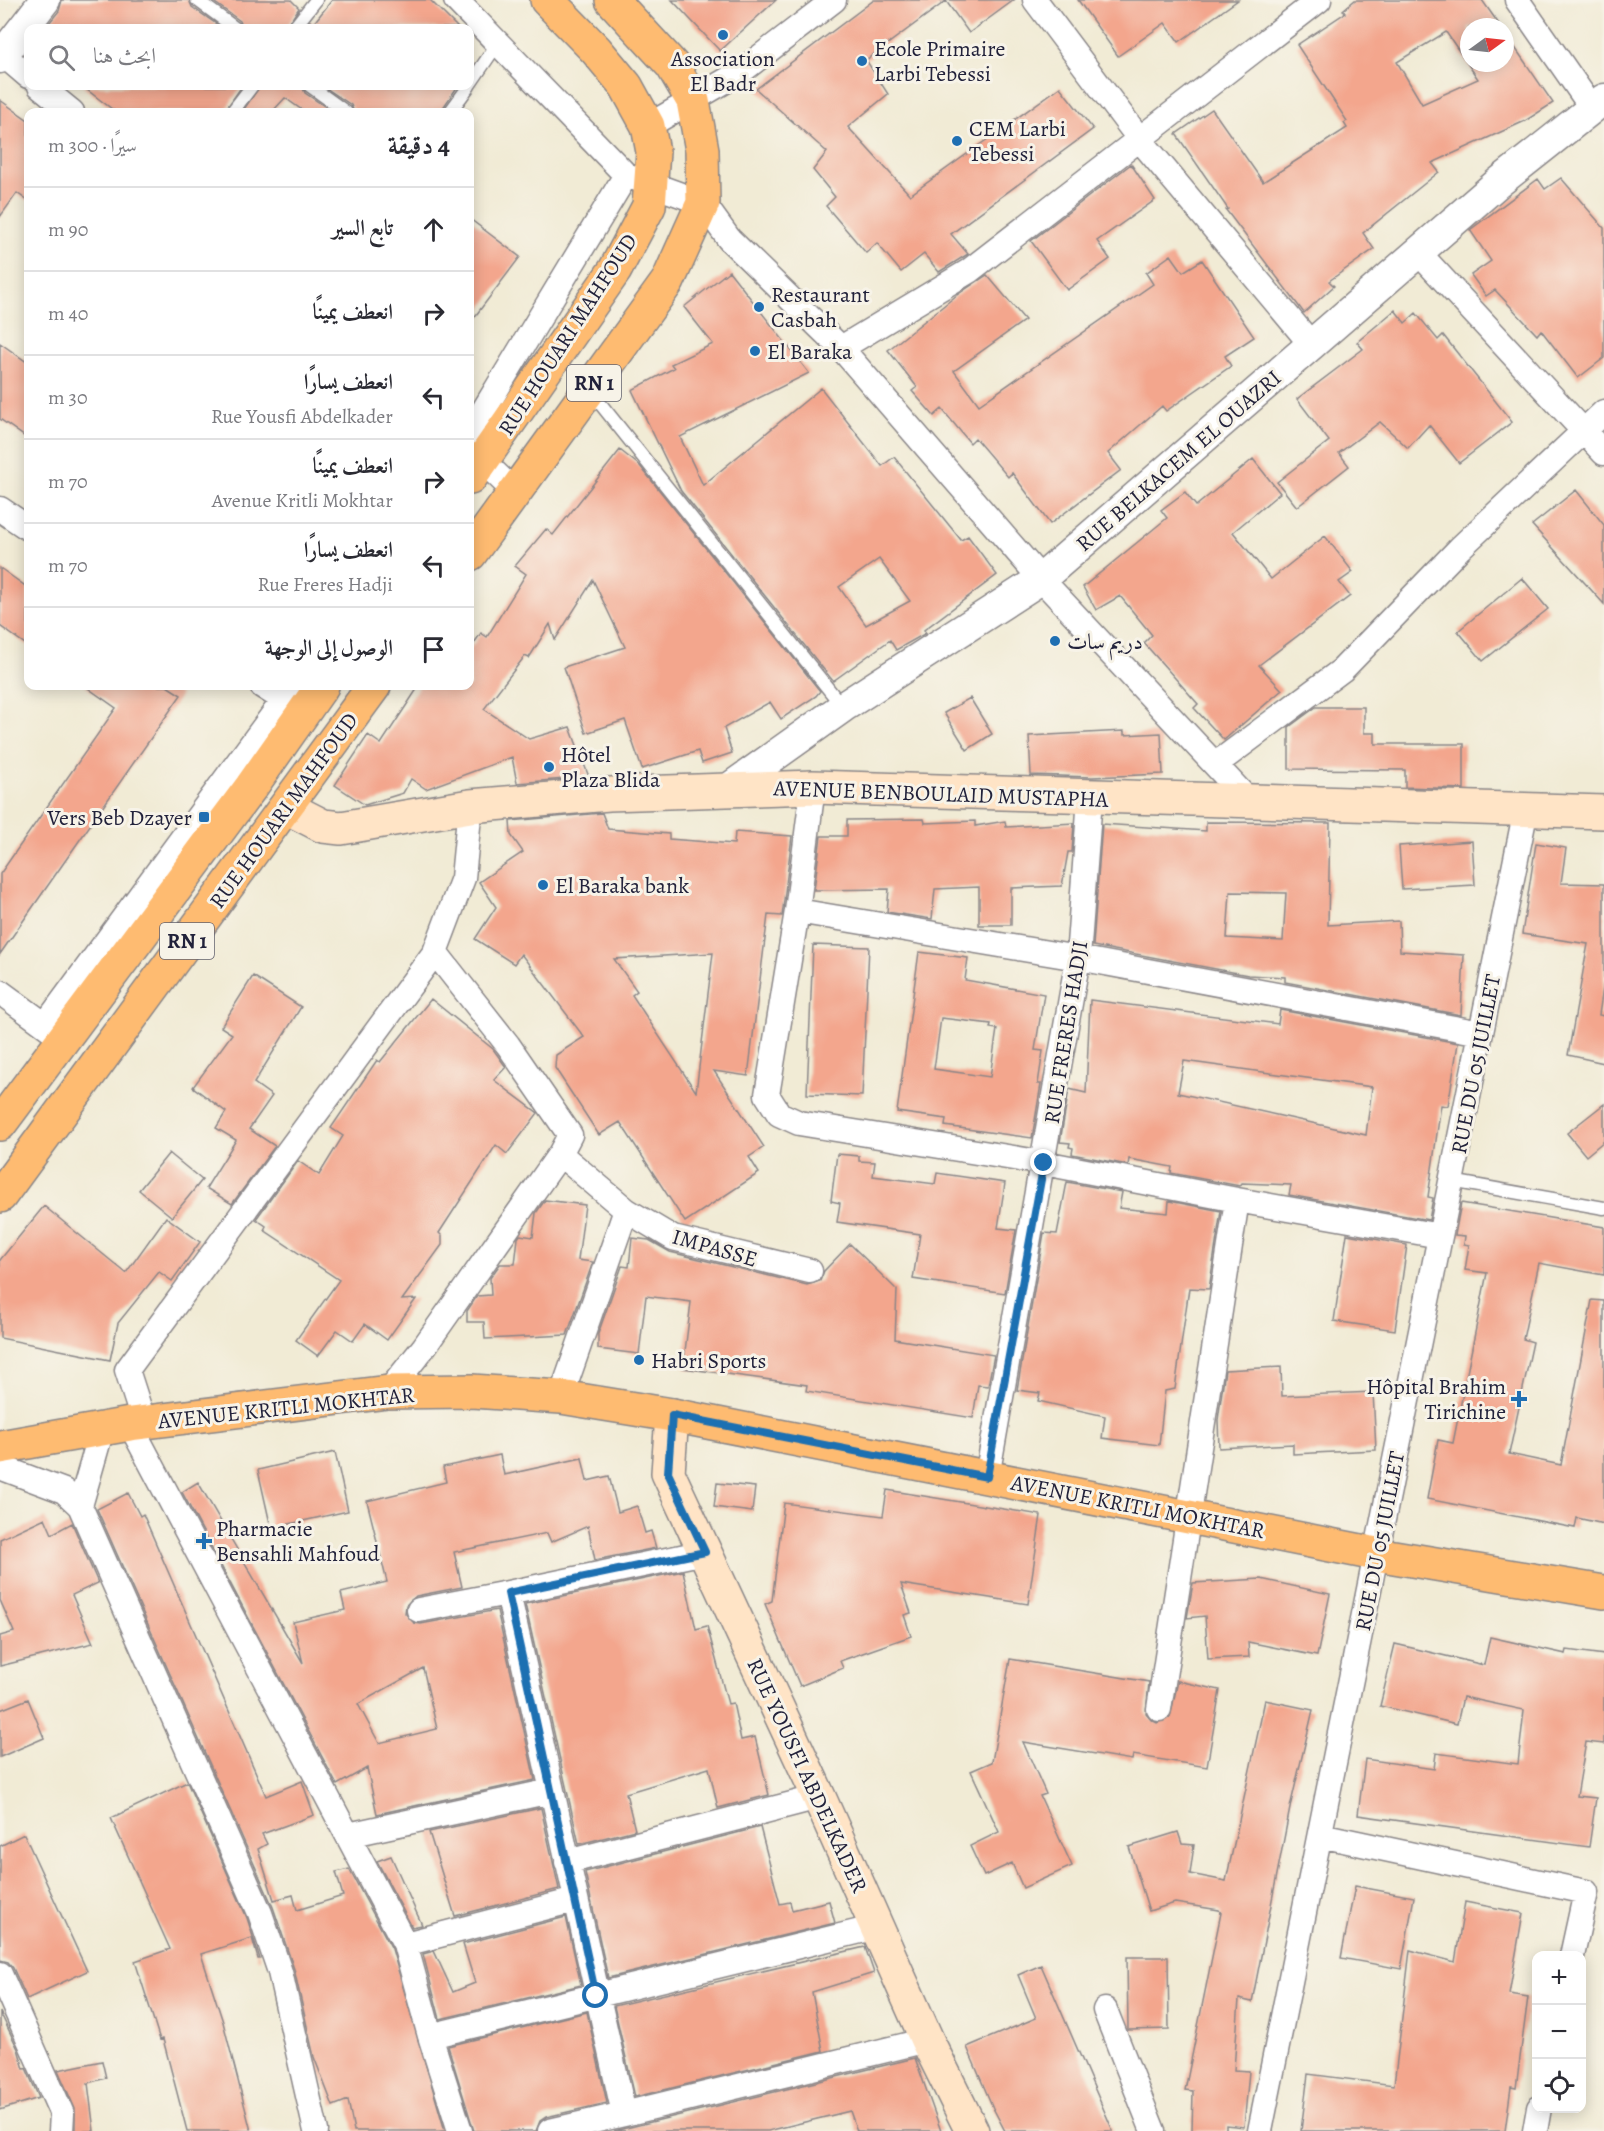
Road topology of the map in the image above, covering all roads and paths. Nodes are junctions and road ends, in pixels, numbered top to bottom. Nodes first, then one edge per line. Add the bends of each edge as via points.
1 (45, 0) edge
2 (197, 0) edge
3 (316, 0) edge
4 (456, 0) edge
5 (547, 0) edge
6 (612, 0) edge
7 (834, 0) edge
8 (1035, 0) edge
9 (1319, 0) edge
10 (1516, 0) edge
11 (26, 24) edge
12 (230, 24) edge
13 (297, 24) edge
14 (24, 26) edge
15 (498, 43) junction
16 (1, 55) edge
17 (24, 73) edge
18 (474, 78) edge
19 (45, 90) edge
20 (249, 90) edge
21 (316, 90) edge
22 (465, 90) edge
23 (693, 101) junction
24 (1598, 103) edge
25 (67, 108) edge
26 (235, 108) edge
27 (340, 108) edge
28 (453, 108) edge
29 (648, 126) junction
30 (1141, 141) junction
31 (639, 179) junction
32 (703, 203) junction
33 (1417, 251) junction
34 (1311, 344) junction
35 (841, 348) junction
36 (589, 389) junction
37 (1604, 412) edge
38 (1584, 430) junction
39 (1604, 453) edge
40 (474, 454) edge
41 (474, 456) edge
42 (514, 492) junction
43 (0, 508) edge
44 (24, 525) edge
45 (474, 548) edge
46 (1041, 579) junction
47 (319, 690) edge
48 (371, 690) edge
49 (289, 693) edge
50 (843, 707) junction
51 (1216, 764) junction
52 (240, 780) junction
53 (813, 787) junction
54 (728, 789) junction
55 (1090, 798) junction
56 (1250, 802) junction
57 (470, 806) junction
58 (285, 807) junction
59 (1526, 809) junction
60 (1604, 812) edge
61 (797, 911) junction
62 (435, 952) junction
63 (1078, 958) junction
64 (0, 992) edge
65 (54, 1031) junction
66 (1481, 1033) junction
67 (0, 1124) edge
68 (560, 1154) junction
69 (1044, 1163) junction
70 (1451, 1181) junction
71 (0, 1196) edge
72 (1237, 1200) junction
73 (1604, 1208) edge
74 (626, 1210) junction
75 (1440, 1236) junction
76 (810, 1271) dead end
77 (388, 1392) junction
78 (561, 1397) junction
79 (672, 1415) junction
80 (125, 1425) junction
81 (10, 1443) edge
82 (0, 1467) edge
83 (987, 1477) junction
84 (80, 1506) junction
85 (1190, 1515) junction
86 (705, 1552) junction
87 (1376, 1554) junction
88 (1604, 1592) edge
89 (508, 1593) junction
90 (419, 1610) dead end
91 (1159, 1709) dead end
92 (551, 1791) junction
93 (819, 1797) junction
94 (348, 1834) junction
95 (1320, 1835) junction
96 (567, 1863) junction
97 (1595, 1895) edge
98 (575, 1900) junction
99 (877, 1927) junction
100 (405, 1944) junction
101 (1574, 1951) edge
102 (0, 1974) edge
103 (596, 1996) junction
104 (1105, 2010) dead end
105 (430, 2036) junction
106 (927, 2040) junction
107 (1538, 2113) edge
108 (624, 2114) junction
109 (61, 2131) edge
110 (316, 2131) edge
111 (460, 2131) edge
112 (550, 2131) edge
113 (972, 2131) edge
114 (1153, 2131) edge
115 (1260, 2131) edge
116 (1534, 2131) edge

1 - 11 street
2 - 12 lane
3 - 13 lane
4 - 15 street
5 - 29 main road, RN 1 via 626,86
6 - 23 main road, RN 1 via 672,65
7 - 23 street via 739,73
8 - 30 street
9 - 30 street
10 - 24 street
14 - 16 street
15 - 18 lane
15 - 31 street
16 - 17 street
19 - 25 street
20 - 26 lane
21 - 27 lane
22 - 28 lane
23 - 29 street
23 - 32 main road, RN 1 via 702,150
24 - 33 street, RUE BELKACEM EL OUAZRI
29 - 31 main road, RN 1 via 653,152
30 - 34 street
30 - 35 street via 969,272
31 - 32 street
31 - 40 main road, RUE HOUARI MAHFOUD / RN 1 via 649,206 615,270
32 - 35 street via 729,239
32 - 36 main road, RUE HOUARI MAHFOUD / RN 1 via 668,281
33 - 34 street, RUE BELKACEM EL OUAZRI
33 - 38 street
34 - 46 street, RUE BELKACEM EL OUAZRI
35 - 46 street
36 - 42 main road, RUE HOUARI MAHFOUD / RN 1
36 - 50 lane
37 - 38 street
38 - 39 street
38 - 51 street via 1460,548 1342,670
41 - 42 street
42 - 45 main road, RUE HOUARI MAHFOUD / RN 1
43 - 44 street
46 - 50 street, RUE BELKACEM EL OUAZRI
46 - 51 street
47 - 52 main road, RUE HOUARI MAHFOUD / RN 1
48 - 58 main road, RUE HOUARI MAHFOUD / RN 1
49 - 52 street
50 - 54 street, RUE BELKACEM EL OUAZRI
51 - 56 street
52 - 58 street
52 - 65 main road, RUE HOUARI MAHFOUD / RN 1
53 - 54 main road, AVENUE BENBOULAID MUSTAPHA
53 - 55 main road, AVENUE BENBOULAID MUSTAPHA
53 - 61 street
54 - 57 main road, AVENUE BENBOULAID MUSTAPHA
55 - 56 main road, AVENUE BENBOULAID MUSTAPHA
55 - 63 street, RUE FRERES HADJI
56 - 59 main road, AVENUE BENBOULAID MUSTAPHA
57 - 58 main road, AVENUE BENBOULAID MUSTAPHA via 341,828 323,826
57 - 62 street via 463,878
58 - 71 main road, RUE HOUARI MAHFOUD / RN 1
59 - 60 main road, AVENUE BENBOULAID MUSTAPHA
59 - 66 street, RUE DU 05 JUILLET
61 - 63 street
61 - 69 street via 767,1095 779,1114 799,1123
62 - 68 street via 508,1045 570,1135
62 - 80 street via 127,1370
63 - 66 street
63 - 69 street, RUE FRERES HADJI
64 - 65 street
65 - 67 main road, RUE HOUARI MAHFOUD / RN 1
66 - 70 street, RUE DU 05 JUILLET
68 - 74 street, IMPASSE
68 - 77 street
69 - 72 street
69 - 83 street, RUE FRERES HADJI
70 - 73 lane
70 - 75 street, RUE DU 05 JUILLET
72 - 75 street
72 - 85 street
74 - 76 street, IMPASSE via 673,1238
74 - 78 street
75 - 87 street, RUE DU 05 JUILLET
77 - 78 main road, AVENUE KRITLI MOKHTAR via 472,1391
77 - 80 main road, AVENUE KRITLI MOKHTAR
78 - 79 main road, AVENUE KRITLI MOKHTAR
79 - 83 main road, AVENUE KRITLI MOKHTAR
79 - 86 main road, RUE YOUSFI ABDELKADER via 668,1473
80 - 81 main road, AVENUE KRITLI MOKHTAR
80 - 84 street
80 - 94 street
82 - 84 street via 64,1491
83 - 85 main road, AVENUE KRITLI MOKHTAR
84 - 110 street via 260,1913 280,1972
85 - 87 main road, AVENUE KRITLI MOKHTAR
85 - 91 street
86 - 89 street
86 - 93 main road, RUE YOUSFI ABDELKADER
87 - 88 main road, AVENUE KRITLI MOKHTAR
87 - 95 street, RUE DU 05 JUILLET
89 - 90 street
89 - 92 street
92 - 94 street
92 - 96 street
93 - 96 street
93 - 99 main road, RUE YOUSFI ABDELKADER
94 - 100 street
95 - 97 street
95 - 115 street, RUE DU 05 JUILLET
96 - 98 street
97 - 101 street
98 - 100 street
98 - 103 street
99 - 103 street
99 - 106 main road, RUE YOUSFI ABDELKADER
100 - 105 street
102 - 109 street via 62,2114
103 - 105 street
103 - 108 street
104 - 114 street
105 - 111 street
106 - 108 street
106 - 113 main road, RUE YOUSFI ABDELKADER
107 - 116 street
108 - 112 street

